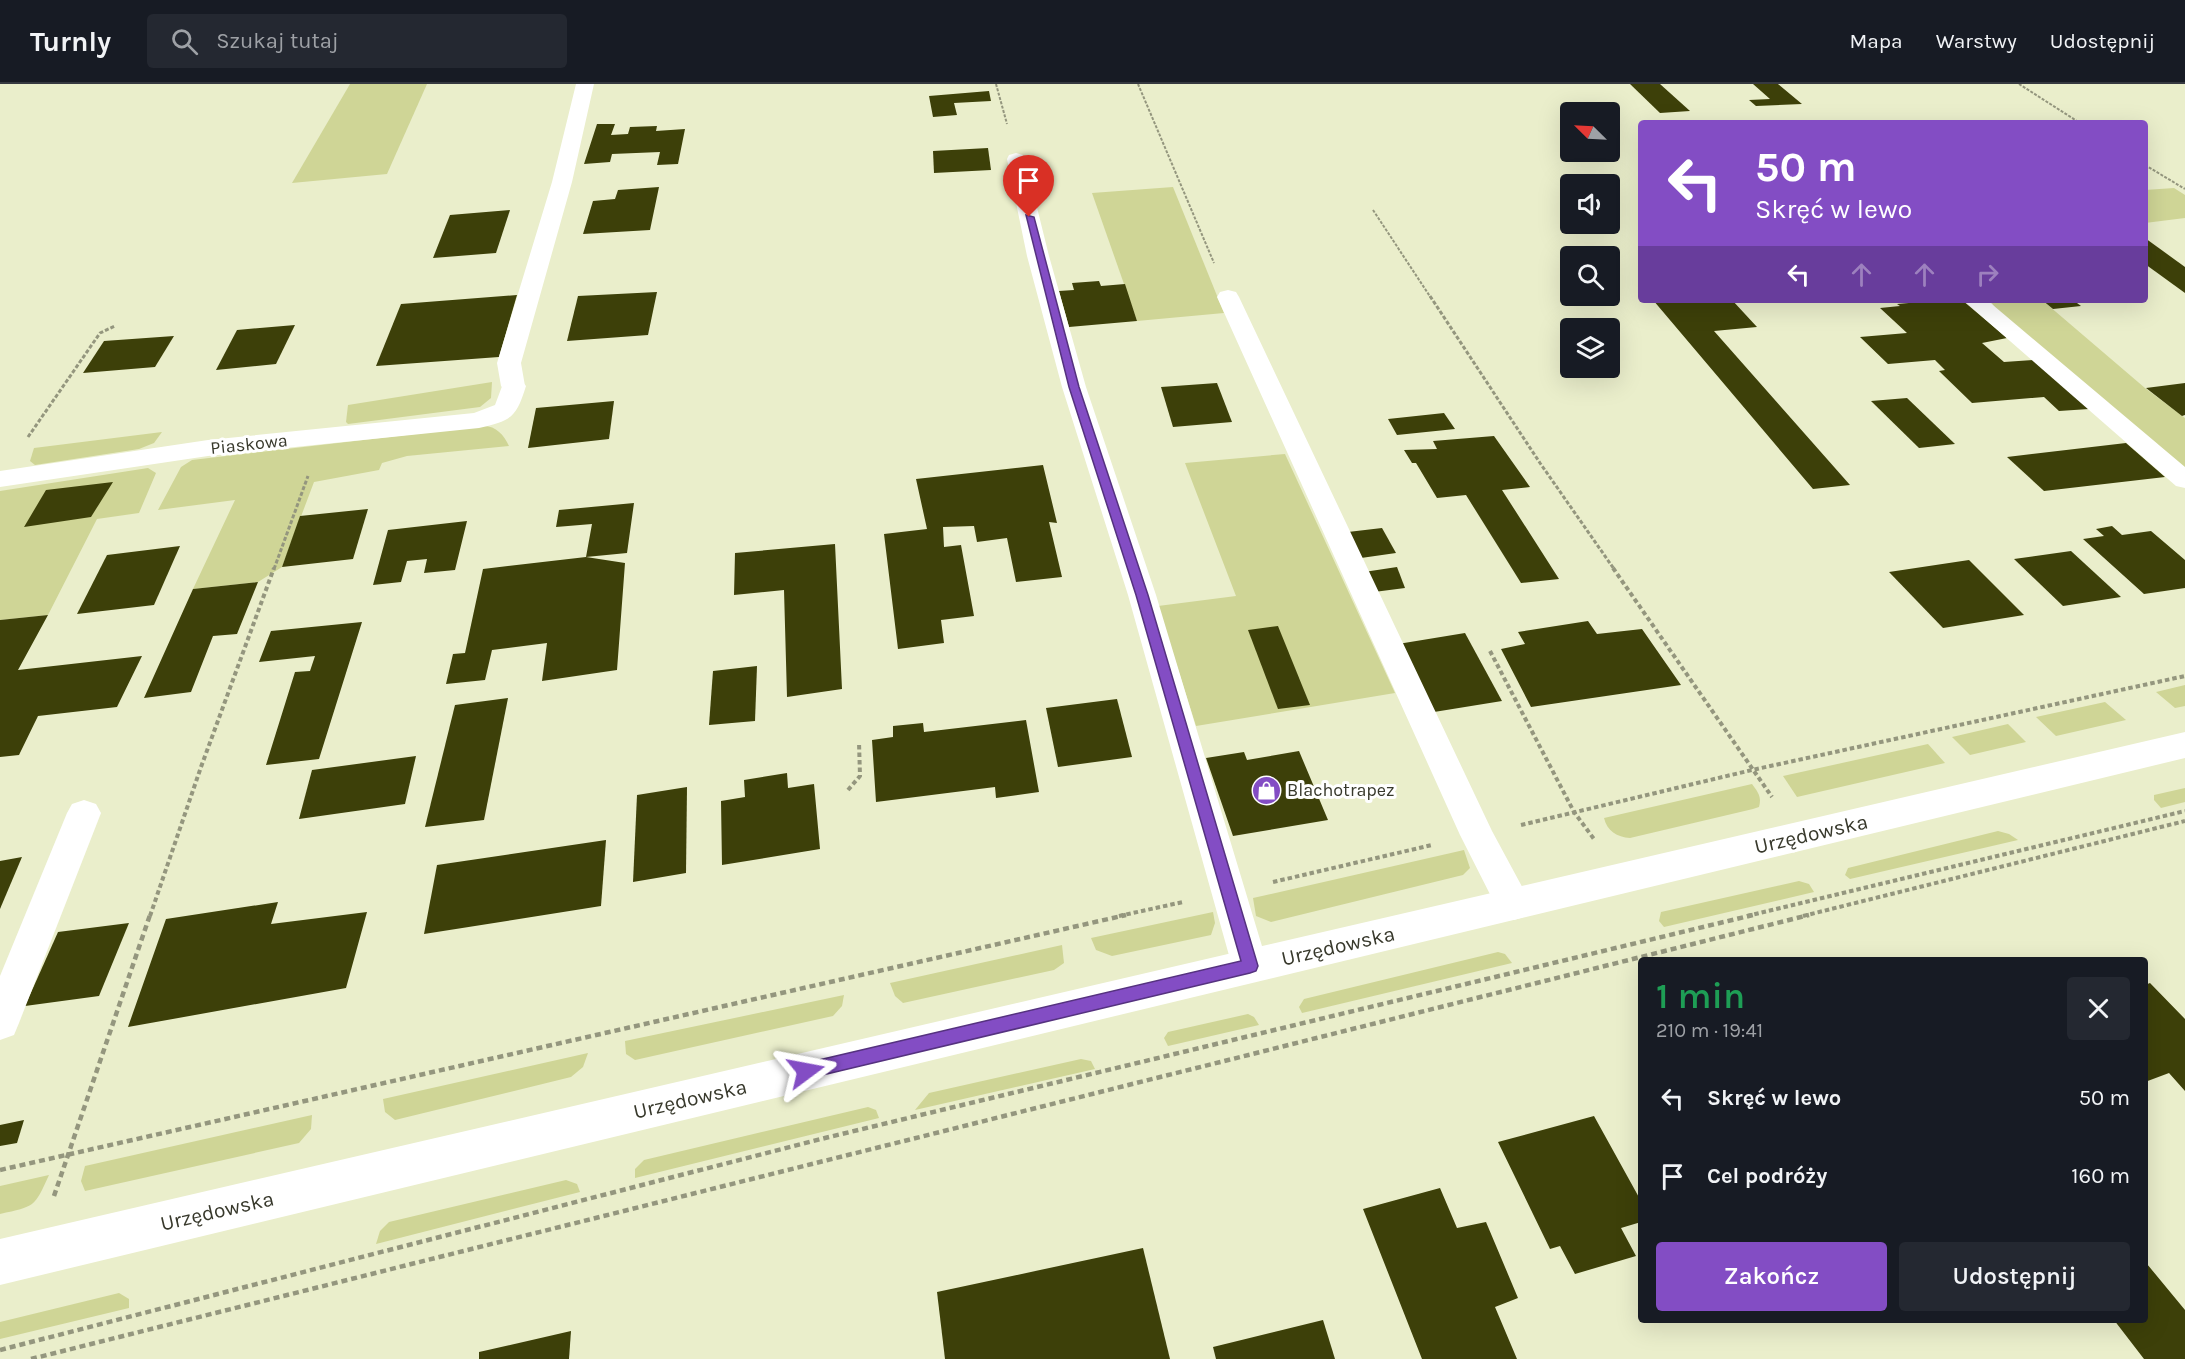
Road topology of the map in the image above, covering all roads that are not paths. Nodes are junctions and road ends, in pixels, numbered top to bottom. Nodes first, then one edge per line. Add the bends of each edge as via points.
1 (585, 84) edge
2 (1016, 159) dead end
3 (1228, 297) road end
4 (1978, 303) edge
5 (513, 386) joint
6 (0, 479) edge
7 (2185, 480) edge
8 (2185, 745) edge
9 (84, 813) dead end
10 (1514, 905) junction
11 (1250, 966) junction
12 (0, 1023) edge
13 (18, 1258) edge

1 - 5 lane via 562,182 509,363
2 - 11 lane via 1074,387 1142,595
3 - 10 lane via 1477,835
4 - 7 lane
5 - 6 street, Piaskowa via 506,409 479,420 208,448
8 - 10 street, Urzędowska
9 - 12 lane
10 - 11 street, Urzędowska
11 - 13 street, Urzędowska

